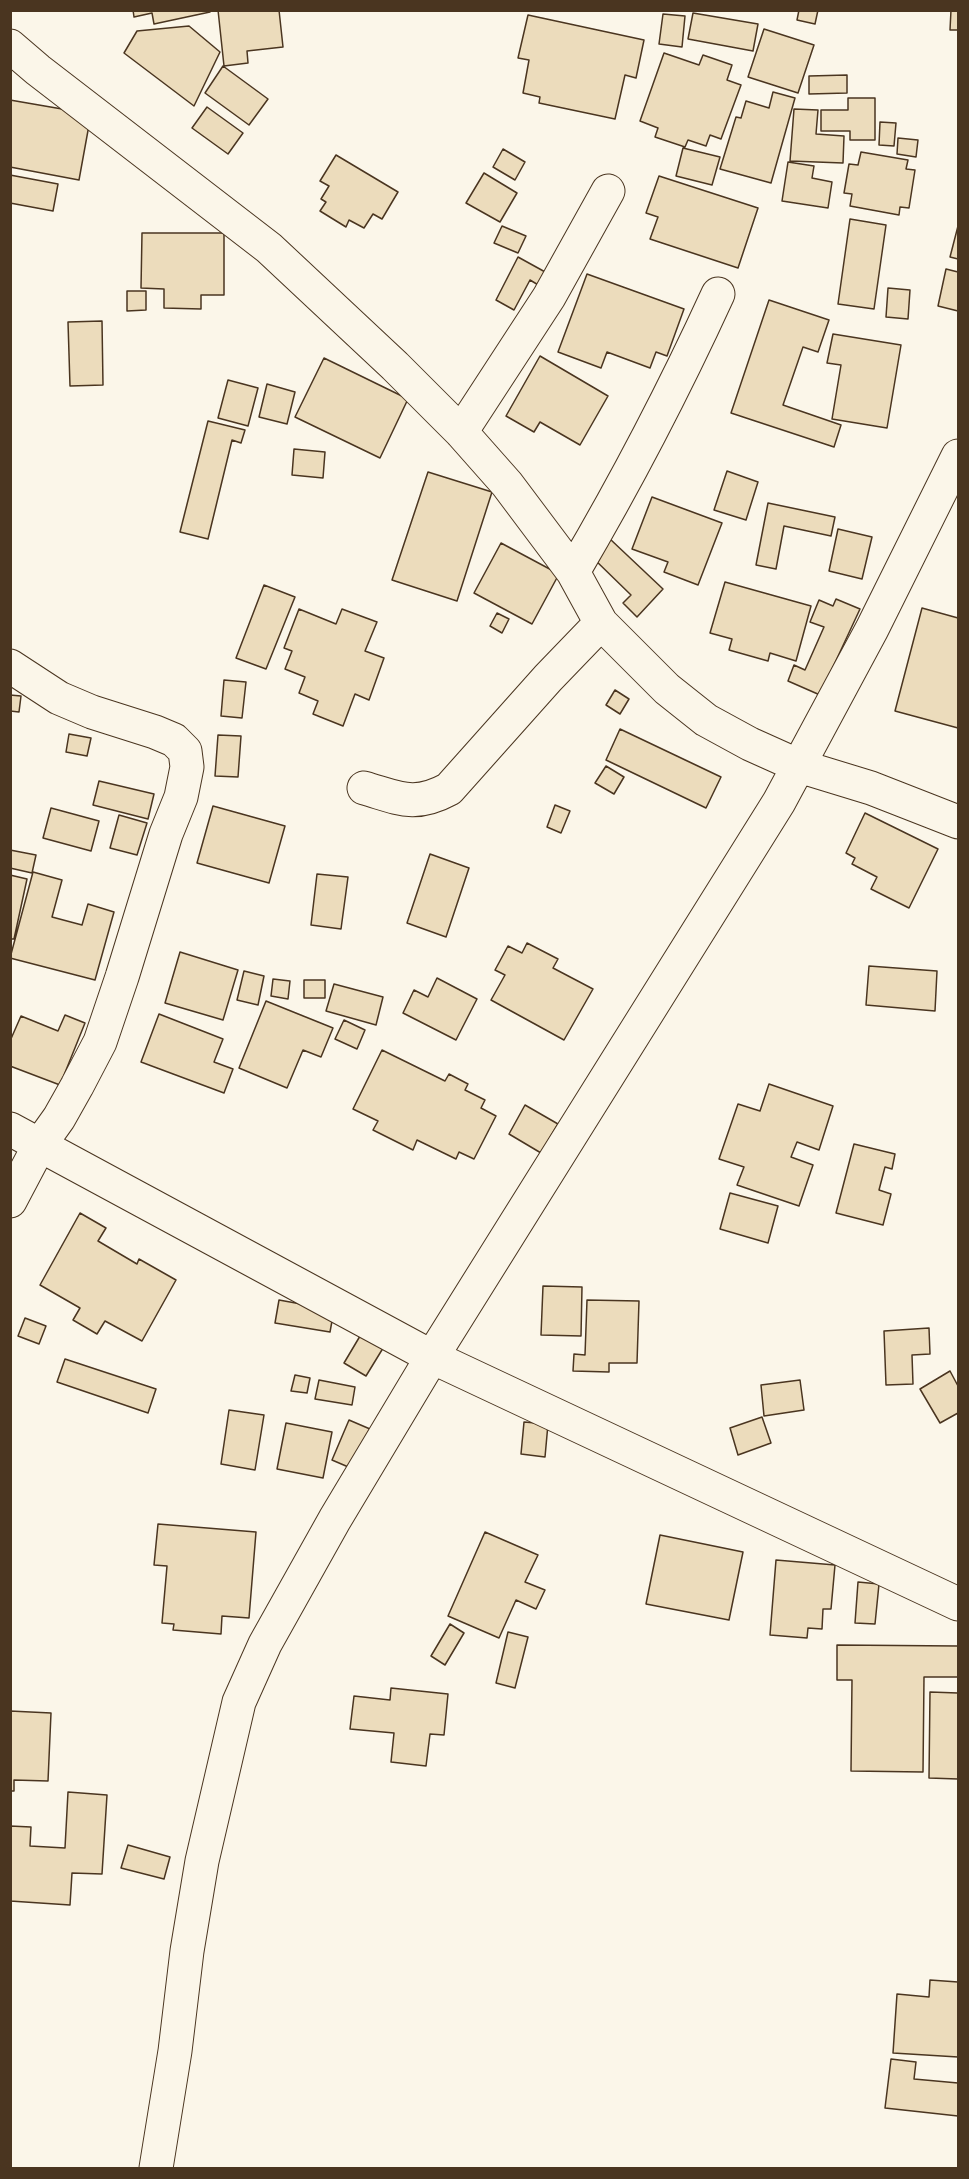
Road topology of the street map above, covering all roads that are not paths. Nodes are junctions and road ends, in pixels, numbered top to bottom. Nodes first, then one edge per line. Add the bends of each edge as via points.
1 (10, 46) edge
2 (608, 191) dead end
3 (718, 294) dead end
4 (461, 432) junction
5 (958, 456) edge
6 (573, 572) junction
7 (601, 623) junction
8 (10, 666) edge
9 (799, 766) junction
10 (364, 788) dead end
11 (958, 822) edge
12 (10, 1130) edge
13 (39, 1146) junction
14 (10, 1201) edge
15 (432, 1358) junction
16 (958, 1604) edge
17 (156, 2169) edge

1 - 4 street via 269,249
2 - 4 street via 549,297
3 - 6 street via 666,404
4 - 6 street via 507,484
5 - 9 street
6 - 7 street
7 - 9 street via 667,689 706,720
7 - 10 street via 449,789 410,801
8 - 13 street via 60,698 174,740 185,751 188,767 100,1042 59,1118
9 - 11 street
9 - 15 street
12 - 13 street
13 - 14 street
13 - 15 street
15 - 16 street
15 - 17 street via 265,1644 239,1702 198,1883

